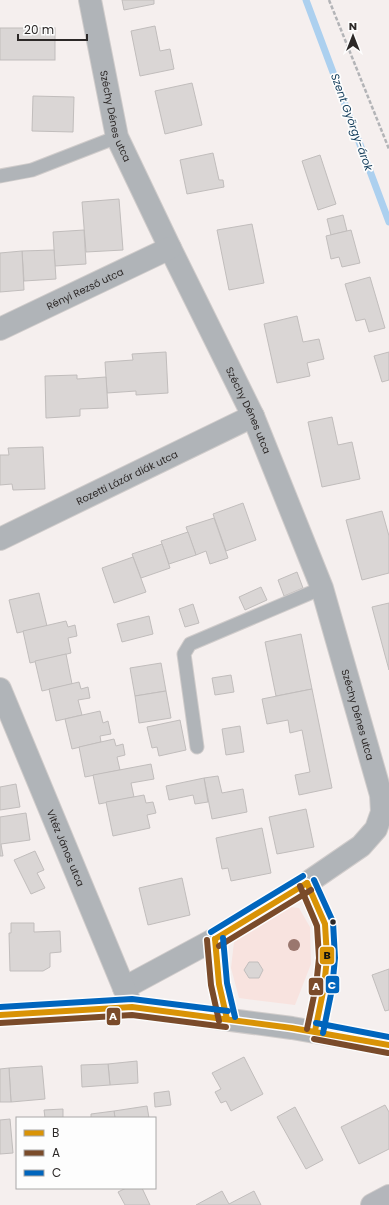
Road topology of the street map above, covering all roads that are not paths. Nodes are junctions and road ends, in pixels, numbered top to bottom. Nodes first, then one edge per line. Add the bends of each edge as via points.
1 (90, 0) edge
2 (117, 137) junction
3 (0, 176) edge
4 (170, 248) junction
5 (0, 329) edge
6 (253, 416) junction
7 (0, 540) edge
8 (322, 588) junction
9 (0, 689) edge
10 (197, 747) dead end
11 (308, 883) junction
12 (215, 939) junction
13 (128, 997) junction
14 (0, 1015) edge
15 (227, 1019) junction
16 (315, 1032) junction
17 (389, 1045) edge
18 (389, 1196) edge
19 (372, 1205) edge

1 - 2 street, Széchy Dénes utca
2 - 3 lane via 32,170
2 - 4 street, Széchy Dénes utca
4 - 5 street, Rényi Rezső utca
4 - 6 street, Széchy Dénes utca
6 - 7 street, Rozetti Lázár diák utca
6 - 8 street, Széchy Dénes utca
8 - 10 lane via 190,644 184,654
8 - 11 street, Széchy Dénes utca via 381,795 382,812 376,829 361,846
9 - 13 street, Vitéz János utca
11 - 12 street
11 - 16 street via 325,924 327,958
12 - 13 street
12 - 15 street
13 - 14 street
13 - 15 street
15 - 16 street
16 - 17 street
18 - 19 main road

